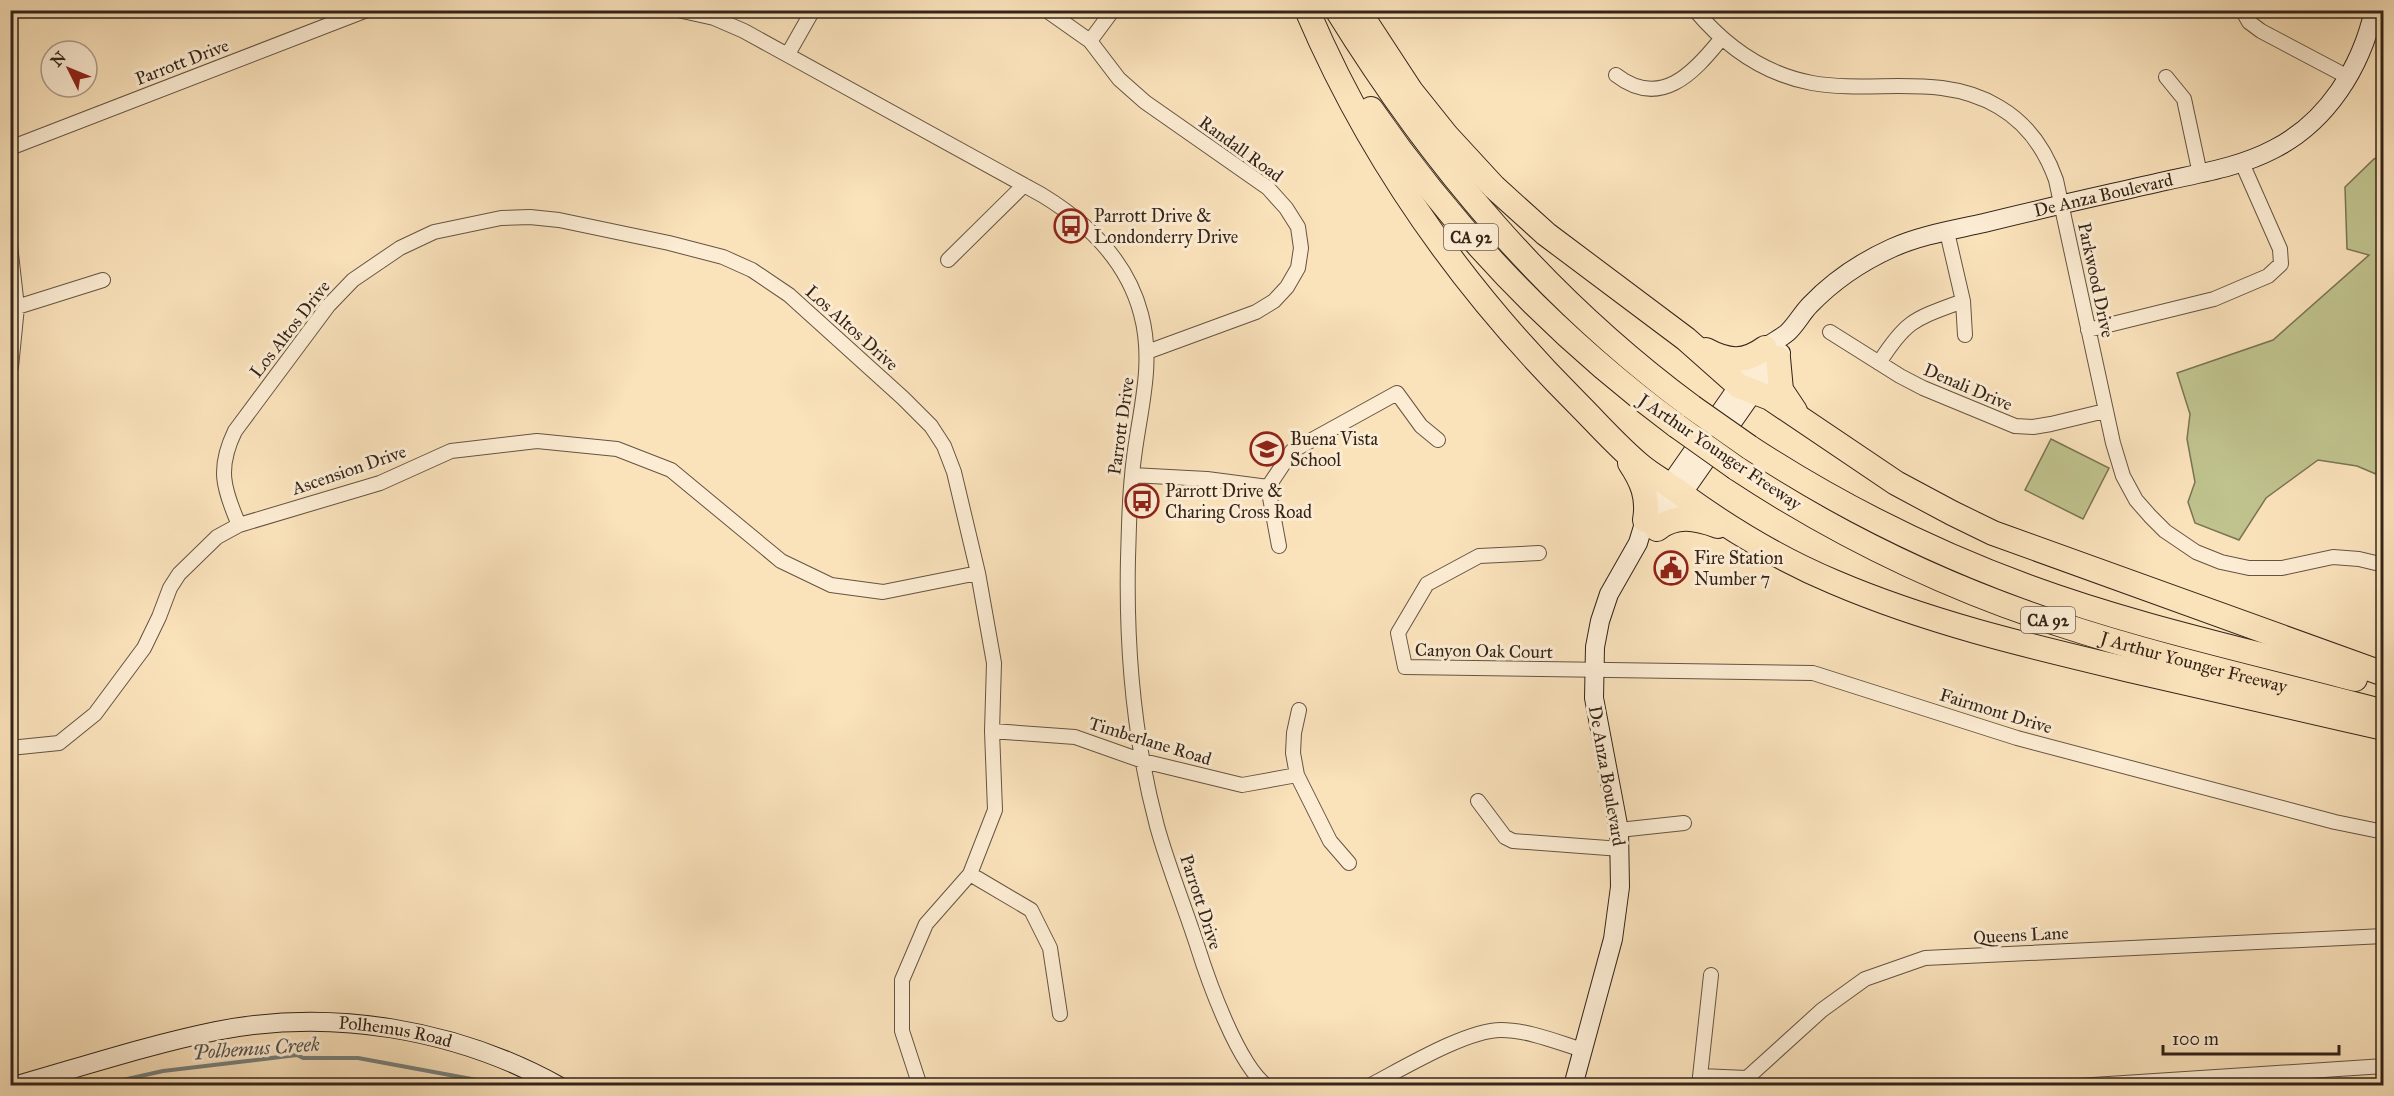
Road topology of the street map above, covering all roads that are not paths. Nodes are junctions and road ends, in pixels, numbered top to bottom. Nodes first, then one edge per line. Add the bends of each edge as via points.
1 (368, 10) edge
2 (678, 10) edge
3 (813, 10) edge
4 (1046, 10) edge
5 (1113, 10) edge
6 (1307, 10) edge
7 (1337, 10) edge
8 (1358, 10) edge
9 (1695, 10) edge
10 (2242, 10) edge
11 (2374, 10) edge
12 (1721, 39) junction
13 (1090, 41) junction
14 (788, 54) junction
15 (1616, 75) dead end
16 (2166, 77) dead end
17 (2348, 77) junction
18 (10, 148) edge
19 (2242, 163) junction
20 (2200, 174) junction
21 (1024, 185) junction
22 (2061, 204) junction
23 (1947, 232) junction
24 (10, 244) edge
25 (948, 260) dead end
26 (103, 280) dead end
27 (1963, 301) junction
28 (17, 307) junction
29 (2088, 330) junction
30 (1830, 332) dead end
31 (1965, 335) dead end
32 (1686, 339) junction
33 (1147, 352) junction
34 (1772, 353) junction
35 (1879, 363) junction
36 (11, 367) edge
37 (1747, 389) junction
38 (2105, 411) junction
39 (1807, 423) junction
40 (1438, 440) dead end
41 (1619, 446) junction
42 (1132, 475) junction
43 (1268, 487) junction
44 (1676, 490) junction
45 (239, 525) junction
46 (1647, 531) junction
47 (1745, 537) junction
48 (1280, 546) dead end
49 (1539, 553) dead end
50 (2384, 565) edge
51 (978, 573) junction
52 (1593, 671) junction
53 (2384, 674) edge
54 (2384, 686) edge
55 (1299, 710) dead end
56 (2384, 712) edge
57 (2384, 728) edge
58 (992, 731) junction
59 (10, 748) edge
60 (1143, 761) junction
61 (1297, 775) junction
62 (1478, 801) dead end
63 (1684, 823) dead end
64 (1619, 830) junction
65 (2384, 832) edge
66 (1620, 849) junction
67 (1349, 863) dead end
68 (970, 874) junction
69 (2384, 936) edge
70 (1711, 975) dead end
71 (1060, 1014) dead end
72 (1583, 1050) junction
73 (2384, 1066) edge
74 (1700, 1081) edge
75 (14, 1086) edge
76 (559, 1086) edge
77 (922, 1086) edge
78 (1267, 1086) edge
79 (1369, 1086) edge
80 (1574, 1086) edge
81 (2078, 1086) edge

1 - 18 street, Parrott Drive
2 - 14 street, Parrott Drive via 714,18
3 - 14 street
4 - 13 street, Randall Road
5 - 13 street
6 - 41 highway via 1358,115 1432,232 1512,333
6 - 56 highway, J Arthur Younger Freeway / CA 92, bridge via 1391,137 1482,250 1572,340 1623,384 1736,468 1870,545 2018,610 2099,636
7 - 54 highway, J Arthur Younger Freeway / CA 92, bridge via 1402,112 1497,230 1587,320 1644,370 1749,447 1867,517 2014,582 2101,612
8 - 32 highway via 1429,114 1494,187 1559,244
9 - 12 street, Parkwood Drive
10 - 17 street via 2262,32
11 - 17 street, De Anza Boulevard via 2360,55
12 - 15 street via 1694,70 1666,87 1634,87
12 - 22 street, Parkwood Drive via 1781,74 1810,82 1833,86 1949,88 1990,101 2010,113 2039,143 2049,161
13 - 33 street, Randall Road via 1119,79 1145,102 1268,188 1298,227 1298,268 1274,301 1256,312
14 - 21 street, Parrott Drive
16 - 20 street via 2184,99
17 - 19 street, De Anza Boulevard via 2321,114 2299,133
19 - 20 street, De Anza Boulevard
19 - 29 street via 2280,249 2282,264 2268,276 2214,299
20 - 22 street, De Anza Boulevard
21 - 25 street
21 - 33 street, Parrott Drive via 1065,208 1111,252 1129,280 1141,314
22 - 23 street, De Anza Boulevard
22 - 29 street, Parkwood Drive
23 - 27 street
23 - 34 street, De Anza Boulevard via 1894,247 1857,267 1826,289
24 - 28 street
26 - 28 street
27 - 31 street
27 - 35 street via 1905,327
28 - 36 street
29 - 38 street, Parkwood Drive
30 - 35 street, Denali Drive
32 - 34 highway via 1714,355 1733,360
32 - 37 highway
33 - 42 street, Parrott Drive
34 - 37 street, De Anza Boulevard
34 - 39 highway via 1783,395
35 - 38 street, Denali Drive via 1923,388 2015,426 2033,427
37 - 39 highway via 1770,398
37 - 44 street, De Anza Boulevard
38 - 50 street, Parkwood Drive via 2123,476 2136,500 2165,531 2196,552 2221,562 2264,569 2333,557
39 - 53 highway via 1905,488 1994,532
40 - 43 street via 1421,426 1397,393 1292,451
41 - 44 highway
41 - 46 highway via 1644,488
42 - 43 street
42 - 60 street, Parrott Drive via 1128,561 1130,656
43 - 48 street
44 - 46 street, De Anza Boulevard
44 - 47 highway
45 - 51 street, Ascension Drive via 380,483 451,451 537,441 617,449 671,470 781,561 831,585 882,592
45 - 51 street, Los Altos Drive via 224,474 225,452 235,431 328,306 374,264 425,236 470,223 530,217 635,235 723,256 789,295 931,426 954,472
45 - 59 street, Ascension Drive via 203,548 179,574 144,648 95,714 58,743
46 - 47 highway via 1671,520 1692,518
46 - 52 street, De Anza Boulevard via 1604,607
47 - 57 highway via 1834,582 1964,629
49 - 52 street, Canyon Oak Court via 1479,556 1427,584 1398,633 1406,668
51 - 58 street, Los Altos Drive via 994,663
52 - 64 street, De Anza Boulevard via 1596,712
52 - 65 street, Fairmont Drive via 1813,673 2017,738
55 - 61 street via 1293,753
58 - 60 street, Timberlane Road via 1075,737
58 - 68 street, Los Altos Drive via 995,810
60 - 61 street, Timberlane Road via 1242,785
60 - 78 street, Parrott Drive via 1158,826 1206,974 1243,1056
61 - 67 street via 1330,841
62 - 66 street via 1512,842
63 - 64 street
64 - 66 street, De Anza Boulevard
66 - 72 street, De Anza Boulevard via 1616,923
68 - 71 street via 1031,910 1050,948
68 - 77 street, Los Altos Drive via 926,924 902,980 902,1031
69 - 74 street, Queens Lane via 1925,958 1865,979 1822,1010 1747,1078
70 - 74 street
72 - 79 street via 1515,1031 1488,1031
72 - 80 street, De Anza Boulevard
73 - 81 street
75 - 76 street, Polhemus Road via 217,1031 321,1022 392,1028 436,1037 498,1057

